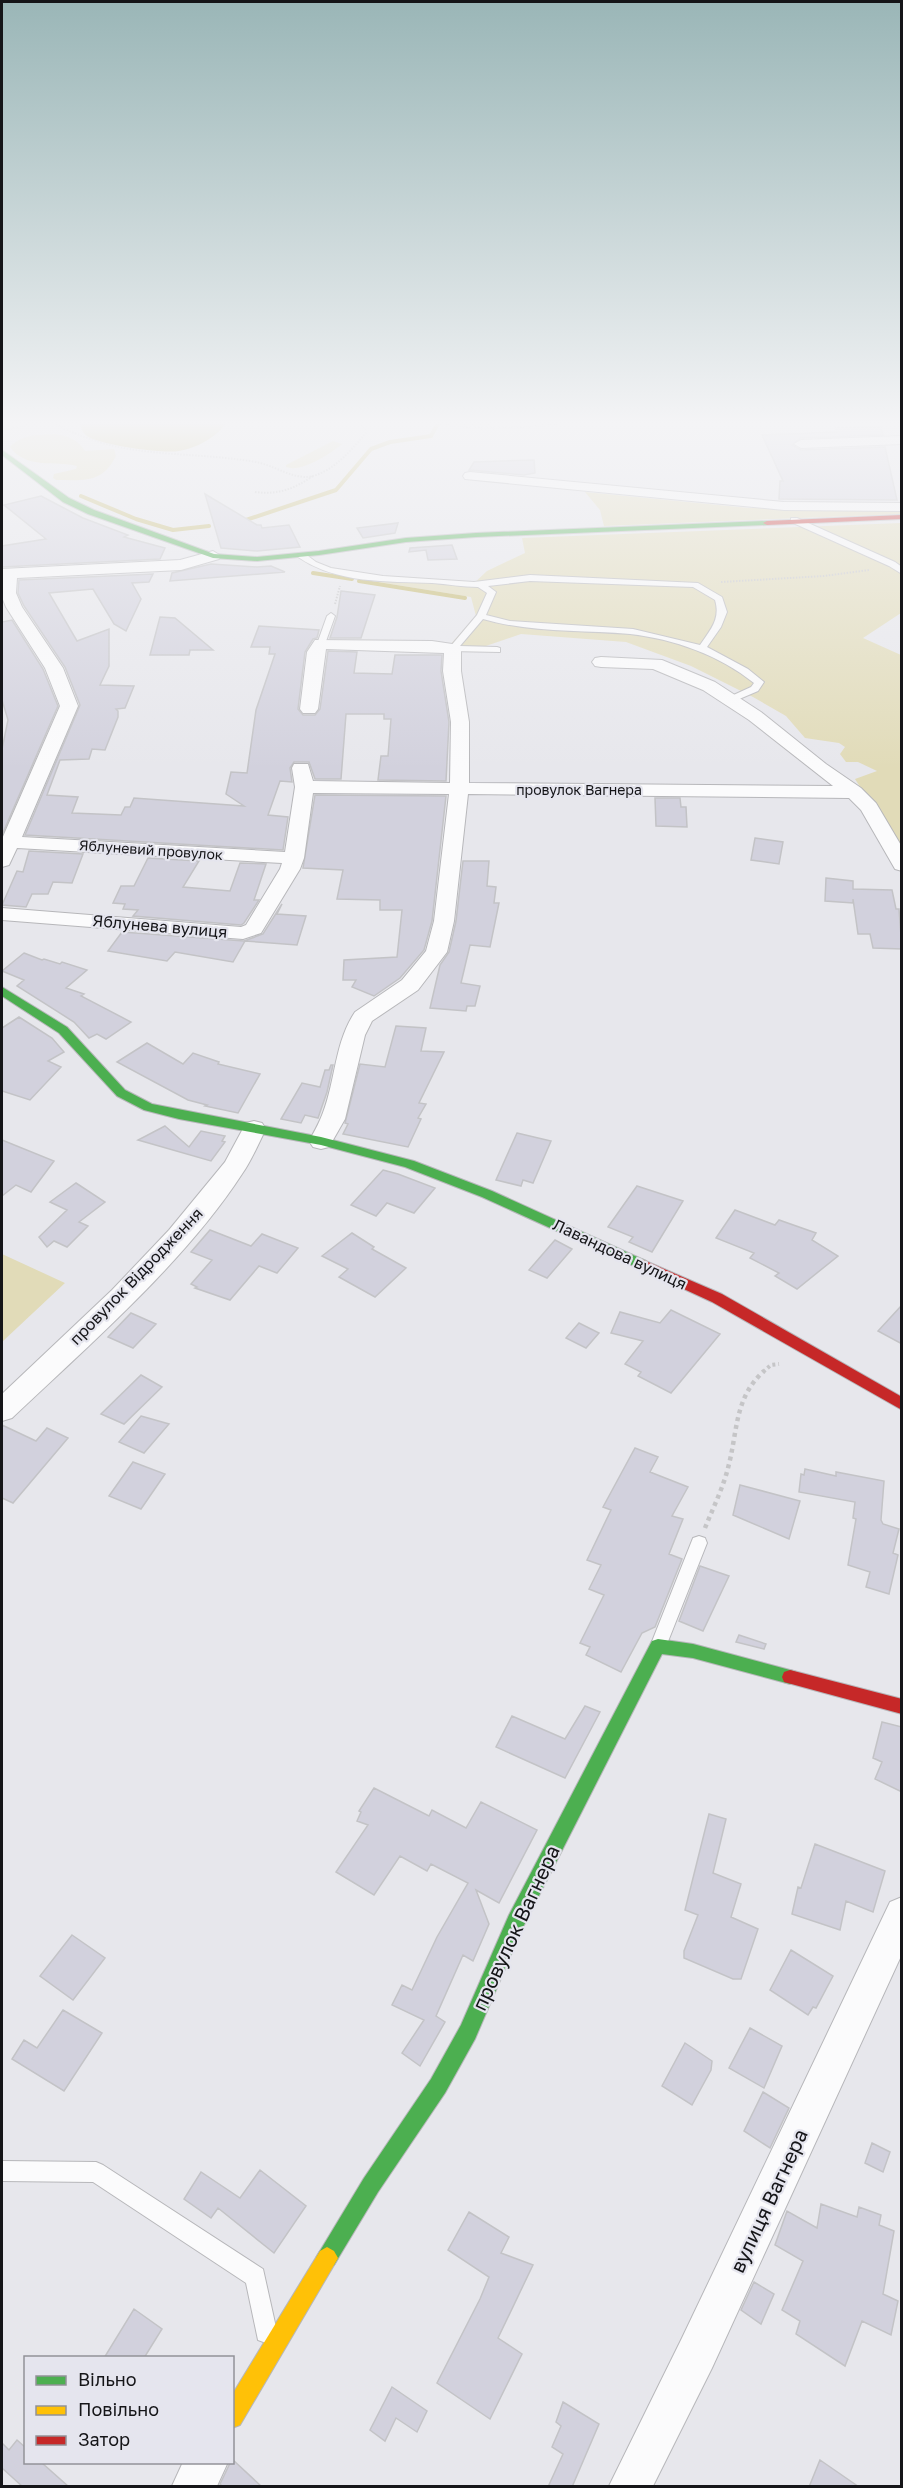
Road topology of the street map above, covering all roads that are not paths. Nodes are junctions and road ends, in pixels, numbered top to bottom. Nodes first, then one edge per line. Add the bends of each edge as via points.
1 (158, 536) edge
2 (461, 536) edge
3 (830, 536) edge
4 (301, 555) junction
5 (213, 556) junction
6 (892, 564) junction
7 (902, 567) edge
8 (902, 572) edge
9 (5, 573) edge
10 (480, 584) junction
11 (331, 616) road end
12 (481, 616) junction
13 (321, 644) junction
14 (702, 648) junction
15 (453, 649) junction
16 (497, 650) dead end
17 (601, 662) dead end
18 (730, 700) junction
19 (309, 709) dead end
20 (302, 778) joint
21 (459, 789) junction
22 (854, 792) junction
23 (9, 842) junction
24 (294, 858) junction
25 (2, 861) edge
26 (902, 865) edge
27 (2, 914) edge
28 (2, 991) edge
29 (254, 1129) junction
30 (321, 1140) junction
31 (902, 1404) edge
32 (2, 1410) edge
33 (699, 1543) road end
34 (658, 1646) junction
35 (902, 1707) edge
36 (902, 1914) edge
37 (2, 2171) edge
38 (269, 2352) junction
39 (234, 2413) edge
40 (206, 2464) edge
41 (194, 2487) edge
42 (630, 2487) edge

1 - 5 street
2 - 4 street
3 - 6 lane
4 - 5 street via 257,559
4 - 10 lane via 318,566 358,575
5 - 9 street via 181,565
6 - 7 lane
6 - 8 lane
9 - 23 street via 14,607 54,668 69,705
10 - 12 lane via 492,592
10 - 14 lane via 530,578 695,585 719,599 723,612
11 - 13 lane
12 - 14 lane via 509,624 633,632
12 - 15 lane
13 - 15 street
13 - 19 street via 316,652
14 - 18 lane via 759,682 755,689
15 - 16 lane
15 - 21 street via 452,671 460,722
17 - 18 street via 656,664 709,686
18 - 22 street
20 - 21 street, провулок Вагнера
20 - 24 street, Яблунева вулиця
21 - 22 street, провулок Вагнера
21 - 30 street via 444,921 436,952 410,985 363,1017 354,1035 333,1119
22 - 26 street via 869,807
23 - 24 street, Яблуневий провулок
23 - 25 street
24 - 27 street, Яблунева вулиця via 254,929 243,933
28 - 29 street, Лавандова вулиця via 63,1030 121,1093 148,1107
29 - 30 street, Лавандова вулиця
29 - 32 street, провулок Відродження via 232,1172 173,1243
30 - 31 street, Лавандова вулиця via 409,1164 547,1220 717,1298
33 - 34 lane
34 - 35 street via 693,1651
34 - 38 street, провулок Вагнера via 516,1921 468,2032 438,2086 371,2185
36 - 42 street, вулиця Вагнера via 708,2331
37 - 38 lane via 96,2172 255,2277
38 - 39 street, провулок Вагнера
40 - 41 street

